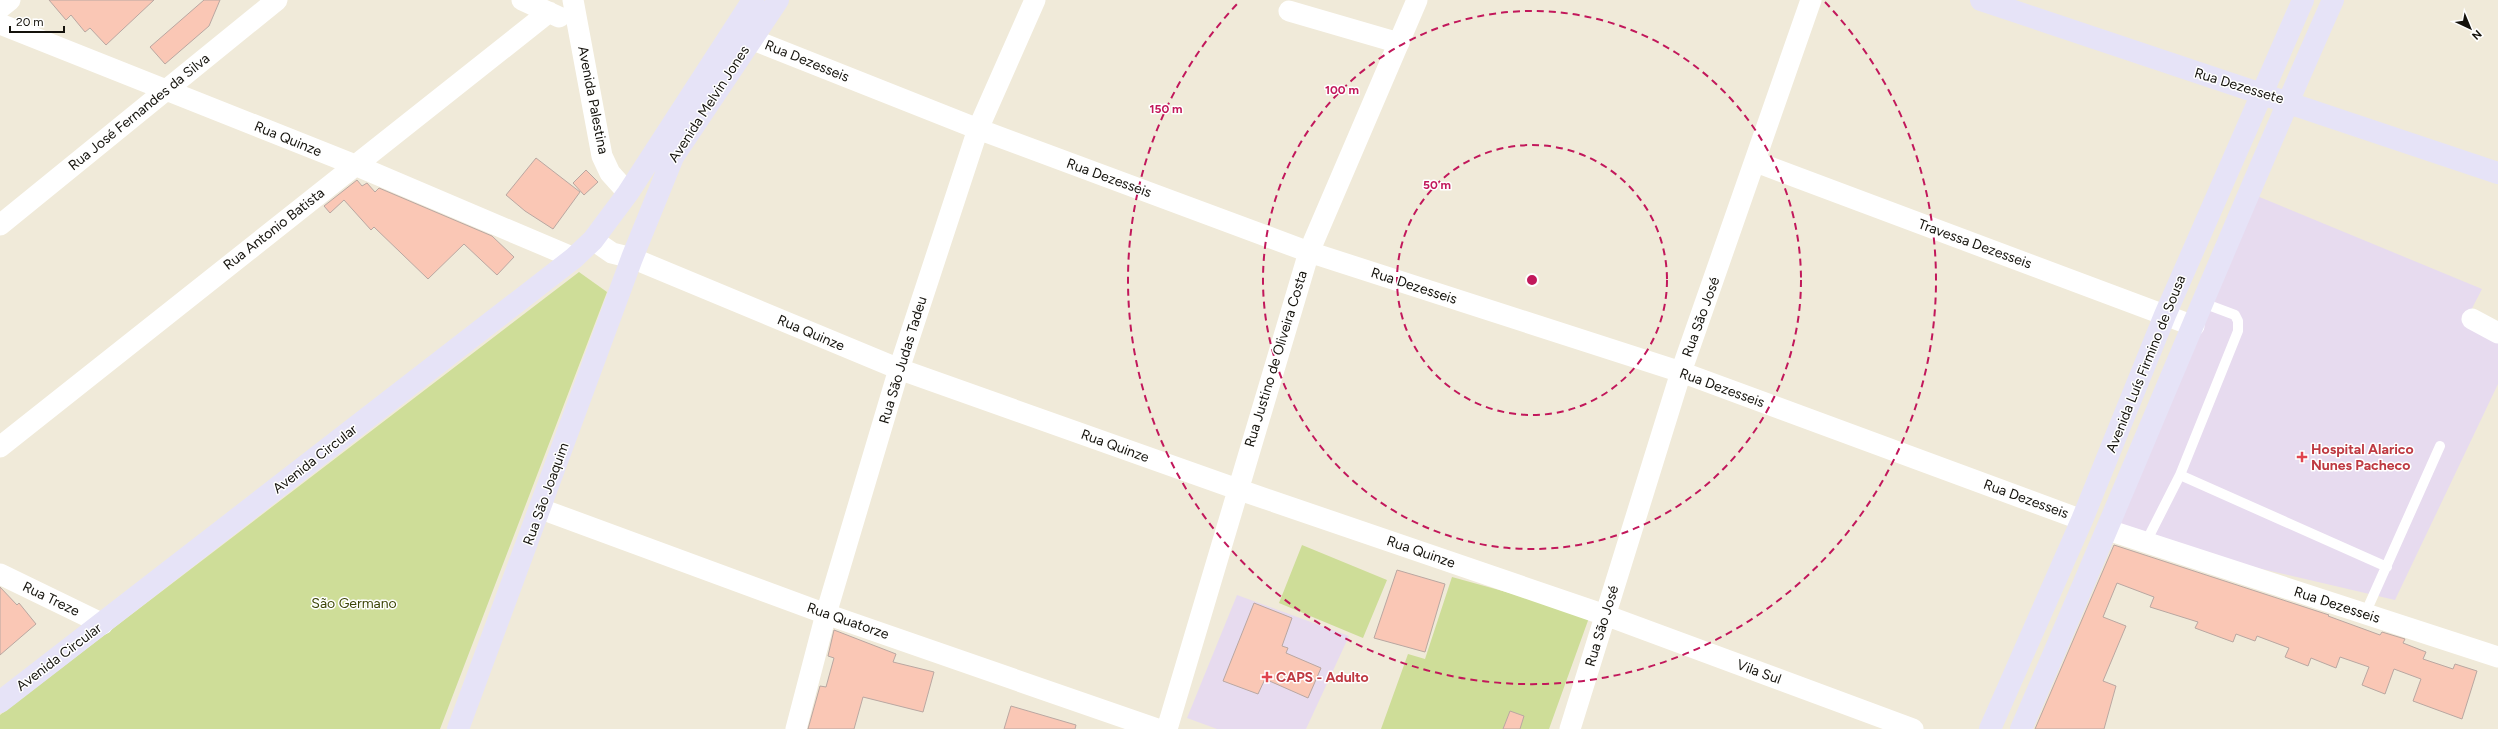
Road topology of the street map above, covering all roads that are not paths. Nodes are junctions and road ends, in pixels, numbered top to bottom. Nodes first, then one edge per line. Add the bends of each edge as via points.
1 (10, 0) edge
2 (277, 0) edge
3 (522, 0) edge
4 (573, 0) edge
5 (753, 0) edge
6 (778, 0) edge
7 (1035, 0) edge
8 (1417, 0) edge
9 (1811, 0) edge
10 (1981, 0) edge
11 (2303, 0) edge
12 (2333, 0) edge
13 (0, 8) edge
14 (1289, 11) dead end
15 (549, 12) junction
16 (0, 24) edge
17 (578, 25) junction
18 (751, 39) junction
19 (1399, 43) junction
20 (166, 90) junction
21 (2261, 96) junction
22 (2288, 101) junction
23 (978, 129) junction
24 (1756, 162) junction
25 (355, 165) junction
26 (2498, 173) edge
27 (628, 193) junction
28 (0, 225) edge
29 (594, 240) junction
30 (1309, 252) junction
31 (574, 258) junction
32 (632, 258) junction
33 (2203, 303) junction
34 (2165, 315) junction
35 (2472, 319) dead end
36 (2194, 326) junction
37 (2498, 333) edge
38 (899, 369) junction
39 (1681, 372) junction
40 (2440, 446) dead end
41 (0, 447) edge
42 (2180, 475) junction
43 (1237, 489) junction
44 (541, 509) junction
45 (2082, 520) junction
46 (2108, 530) junction
47 (2146, 542) junction
48 (2387, 567) junction
49 (0, 574) edge
50 (826, 614) junction
51 (2365, 614) junction
52 (1605, 615) junction
53 (103, 624) junction
54 (2498, 657) edge
55 (0, 702) edge
56 (458, 729) edge
57 (796, 729) edge
58 (1157, 729) edge
59 (1167, 729) edge
60 (1570, 729) edge
61 (1913, 729) edge
62 (1990, 729) edge
63 (2021, 729) edge

1 - 13 street
2 - 20 street, Rua José Fernandes da Silva
3 - 15 street
4 - 17 street, Avenida Palestina
5 - 27 main road, Avenida Melvin Jones
6 - 18 main road, Avenida Melvin Jones
7 - 23 street, Rua São Judas Tadeu
8 - 19 street, Rua Justino de Oliveira Costa
9 - 24 street, Rua São José
10 - 21 main road, Rua Dezessete
11 - 21 main road, Avenida Luís Firmino de Sousa
12 - 22 main road, Avenida Luís Firmino de Sousa
14 - 19 street
15 - 17 street
15 - 25 street, Rua Antonio Batista
16 - 20 street, Rua Quinze
17 - 27 street, Avenida Palestina via 602,156 610,173
18 - 23 street, Rua Dezesseis
18 - 32 main road, Avenida Melvin Jones via 673,157
19 - 30 street, Rua Justino de Oliveira Costa
20 - 25 street, Rua Quinze
20 - 28 street, Rua José Fernandes da Silva
21 - 22 main road, Rua Dezessete
21 - 34 main road, Avenida Luís Firmino de Sousa
22 - 26 main road, Rua Dezessete
22 - 33 main road, Avenida Luís Firmino de Sousa
23 - 30 street, Rua Dezesseis
23 - 38 street, Rua São Judas Tadeu
24 - 34 street, Travessa Dezesseis
24 - 39 street, Rua São José
25 - 31 street, Rua Quinze
25 - 41 street, Rua Antonio Batista
27 - 29 main road, Avenida Melvin Jones
29 - 31 main road, Avenida Circular
29 - 32 street via 612,253
30 - 39 street, Rua Dezesseis
30 - 43 street, Rua Justino de Oliveira Costa
31 - 53 main road, Avenida Circular
32 - 38 street, Rua Quinze
32 - 44 main road, Rua São Joaquim
33 - 36 main road, Avenida Luís Firmino de Sousa
33 - 42 lane via 2235,314 2238,331
34 - 36 street, Travessa Dezesseis
34 - 45 main road, Avenida Luís Firmino de Sousa
35 - 37 street
36 - 46 main road, Avenida Luís Firmino de Sousa
38 - 43 street, Rua Quinze
38 - 50 street, Rua São Judas Tadeu
39 - 45 street, Rua Dezesseis
39 - 52 street, Rua São José
40 - 48 lane
42 - 47 lane
42 - 48 lane
43 - 52 street, Rua Quinze
43 - 59 street, Rua Justino de Oliveira Costa
44 - 50 street, Rua Quatorze
44 - 56 main road, Rua São Joaquim
45 - 62 main road, Avenida Luís Firmino de Sousa
46 - 47 street, Rua Dezesseis
46 - 63 main road, Avenida Luís Firmino de Sousa
47 - 51 street, Rua Dezesseis
48 - 51 lane
49 - 53 street, Rua Treze
50 - 57 street, Rua São Judas Tadeu
50 - 58 street, Rua Quatorze
51 - 54 street, Rua Dezesseis
52 - 60 street, Rua São José
52 - 61 street, Vila Sul
53 - 55 main road, Avenida Circular

